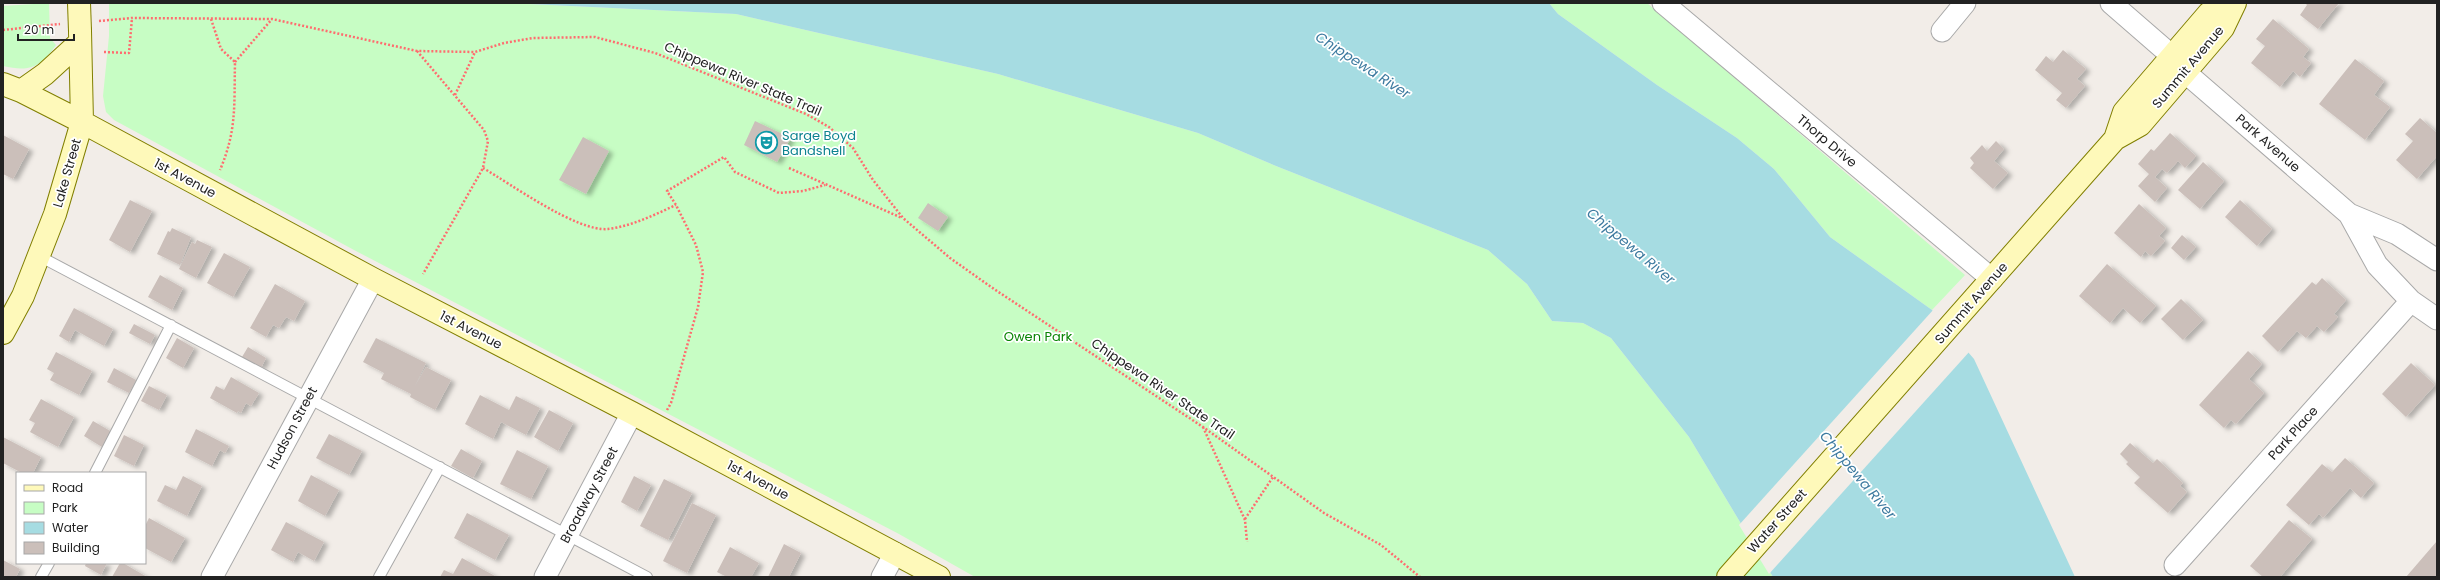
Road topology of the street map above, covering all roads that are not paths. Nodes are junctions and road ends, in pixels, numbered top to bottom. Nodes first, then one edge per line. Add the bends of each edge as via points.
1 (79, 3) edge
2 (1663, 3) edge
3 (1965, 3) edge
4 (2111, 3) edge
5 (2225, 3) edge
6 (2235, 3) edge
7 (79, 30) junction
8 (1942, 31) dead end
9 (2172, 56) junction
10 (2186, 73) junction
11 (12, 88) edge
12 (82, 122) junction
13 (2115, 139) junction
14 (2349, 214) junction
15 (39, 256) junction
16 (2437, 260) edge
17 (372, 279) junction
18 (1986, 286) junction
19 (2411, 301) junction
20 (2437, 319) edge
21 (171, 325) junction
22 (3, 333) edge
23 (308, 397) junction
24 (632, 413) junction
25 (1827, 466) joint
26 (440, 467) junction
27 (96, 472) edge
28 (568, 535) junction
29 (895, 553) junction
30 (48, 564) edge
31 (2175, 565) dead end
32 (41, 577) edge
33 (212, 577) edge
34 (379, 577) edge
35 (545, 577) edge
36 (648, 577) edge
37 (882, 577) edge
38 (939, 577) edge
39 (1728, 577) edge

1 - 7 street, Lake Street, bridge
2 - 18 street, Thorp Drive
3 - 8 street
4 - 9 street
5 - 9 street, Summit Avenue via 2209,13
6 - 10 street, Summit Avenue via 2223,28
7 - 11 street via 45,74
7 - 12 street, Lake Street
9 - 13 street, Summit Avenue via 2124,112
10 - 13 street, Summit Avenue via 2140,125
10 - 14 street, Park Avenue
11 - 12 street, 1st Avenue
12 - 15 street, Lake Street via 55,214
12 - 17 street, 1st Avenue
13 - 18 street, Summit Avenue
14 - 16 street, Park Avenue via 2398,234
14 - 19 street, Park Avenue via 2377,265
15 - 21 lane
15 - 22 street, Lake Street via 23,296
17 - 23 street, Hudson Street
17 - 24 street, 1st Avenue
18 - 25 street, Summit Avenue
19 - 20 street, Park Avenue
19 - 31 street, Park Place
21 - 23 lane
21 - 27 lane
23 - 26 lane
23 - 33 street, Hudson Street
24 - 28 street, Broadway Street
24 - 29 street, 1st Avenue
25 - 39 street, Water Street
26 - 28 lane
26 - 34 lane
28 - 35 street, Broadway Street
28 - 36 lane
29 - 37 street
29 - 38 street, 1st Avenue
30 - 32 lane

